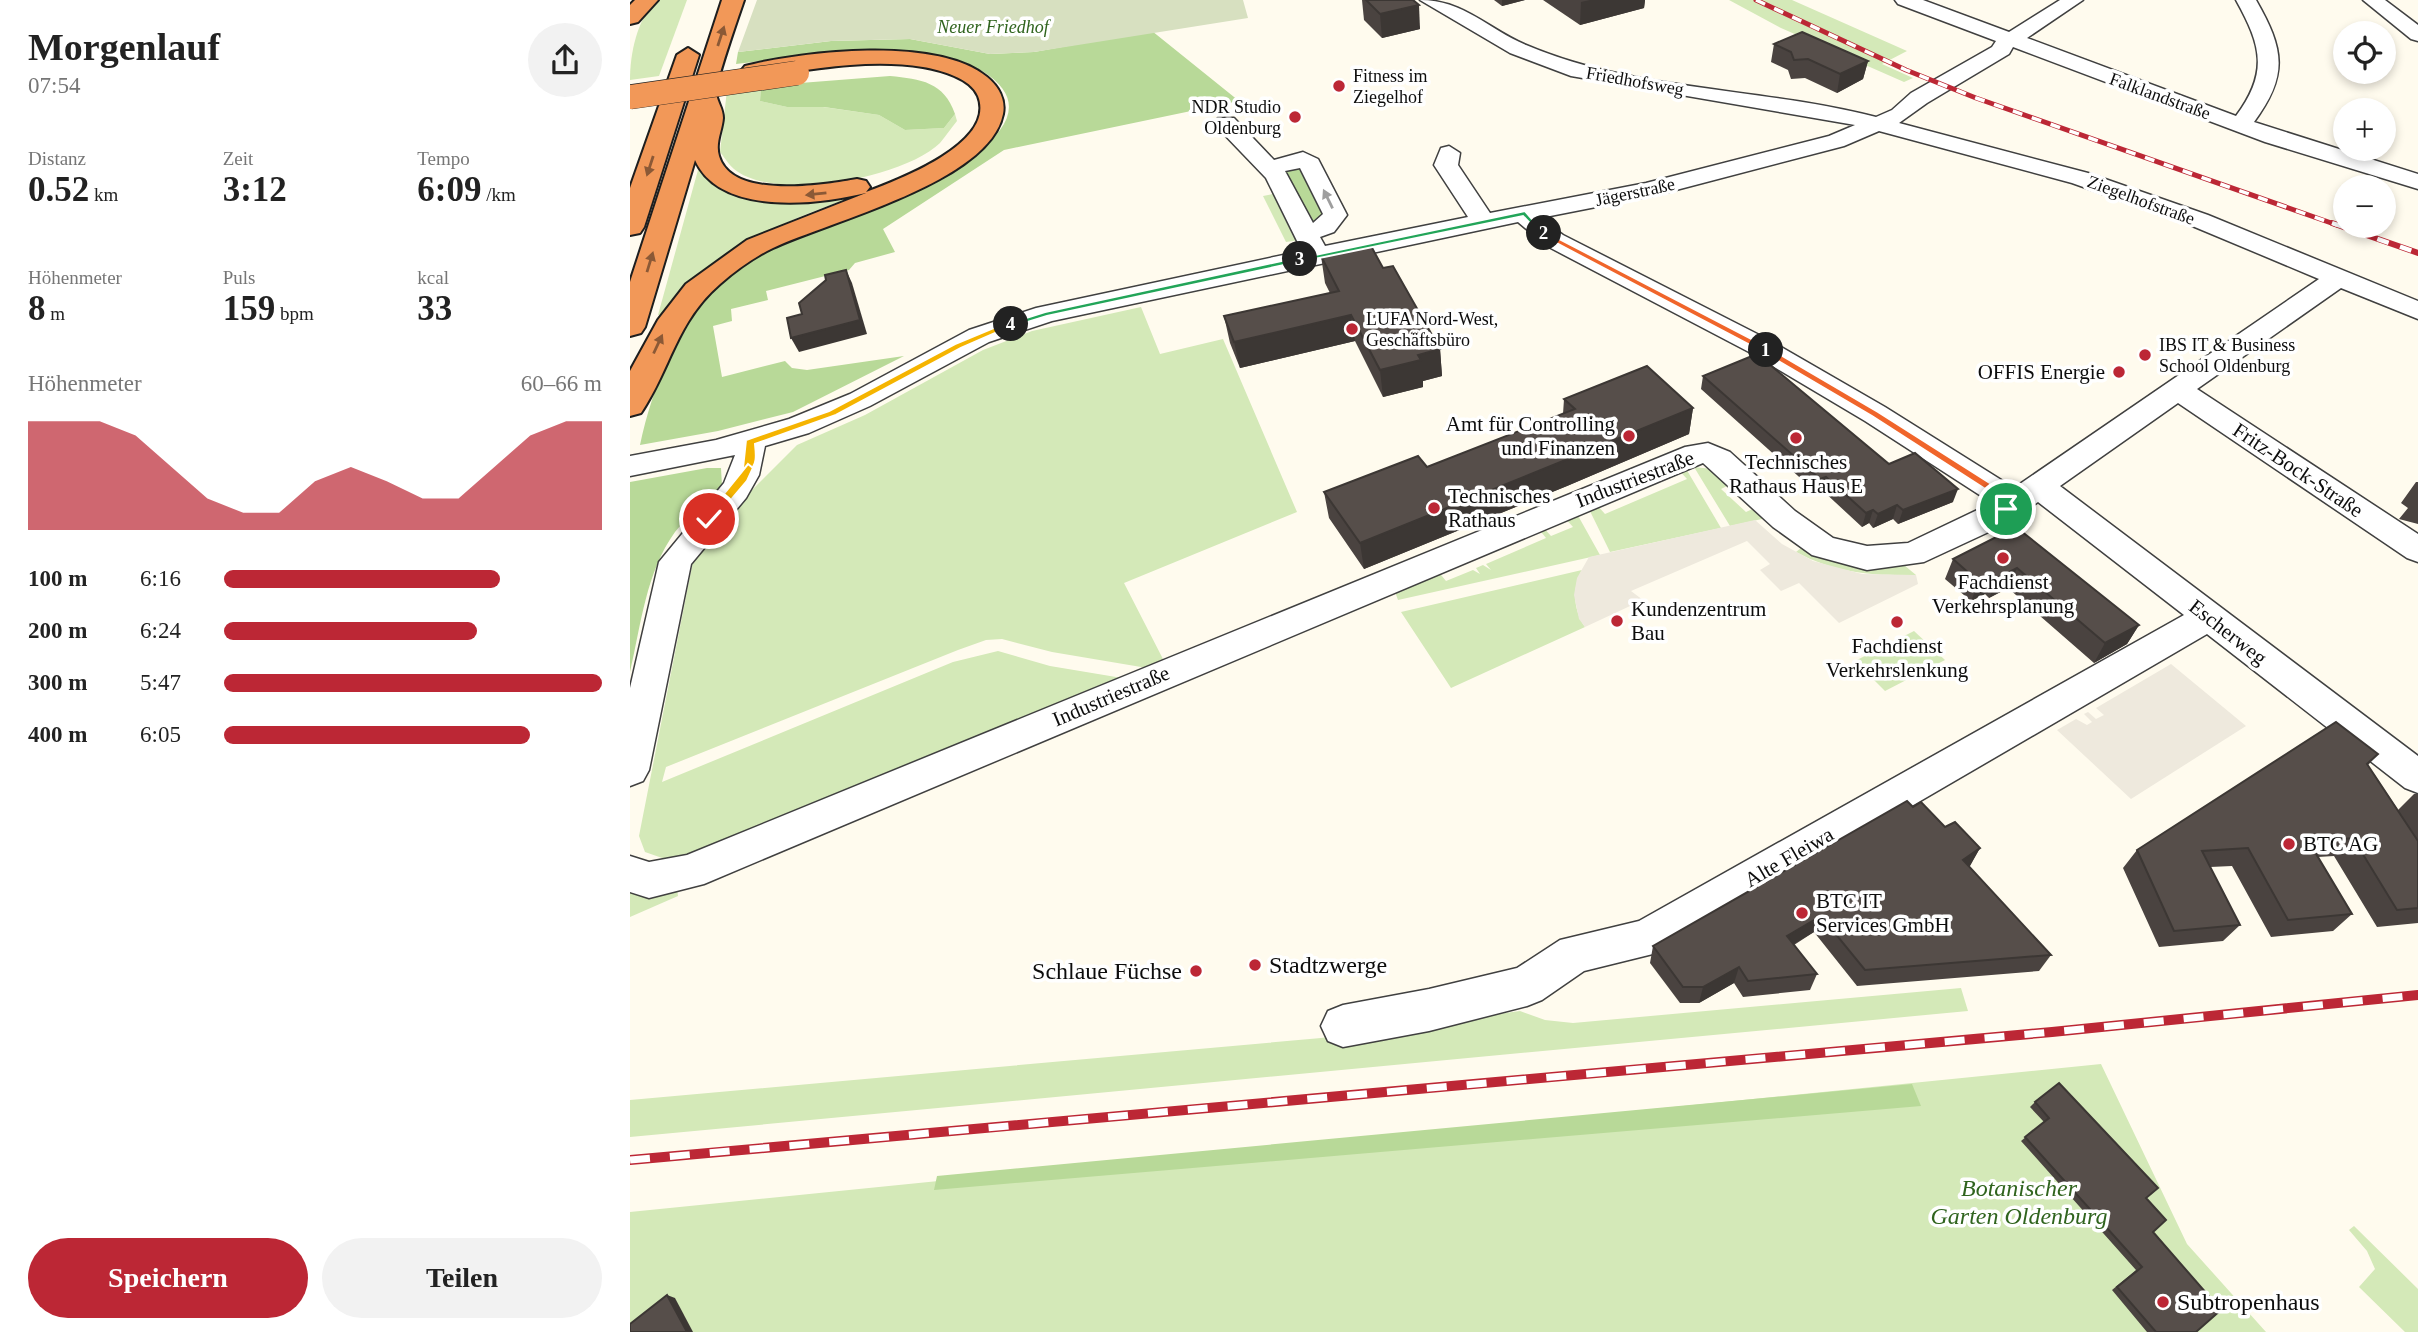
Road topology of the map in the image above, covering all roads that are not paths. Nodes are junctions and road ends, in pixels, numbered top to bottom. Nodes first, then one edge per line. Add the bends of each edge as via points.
1 (647, 0) edge
2 (733, 0) edge
3 (1430, 0) edge
4 (1905, 0) edge
5 (2073, 0) edge
6 (2246, 0) edge
7 (2373, 0) edge
8 (630, 17) edge
9 (695, 34) dead end
10 (2418, 35) edge
11 (2006, 43) junction
12 (798, 69) junction
13 (630, 89) edge
14 (704, 93) junction
15 (630, 97) edge
16 (1919, 98) junction
17 (1854, 118) junction
18 (1212, 119) dead end
19 (1881, 124) junction
20 (2241, 125) junction
21 (1785, 152) junction
22 (1449, 153) dead end
23 (1269, 168) junction
24 (2418, 183) edge
25 (1538, 211) junction
26 (1483, 221) junction
27 (630, 226) edge
28 (1312, 244) junction
29 (2338, 278) junction
30 (2418, 311) edge
31 (630, 327) edge
32 (2179, 390) junction
33 (630, 406) edge
34 (750, 442) junction
35 (630, 466) edge
36 (2027, 495) junction
37 (2418, 550) edge
38 (2209, 617) junction
39 (630, 770) edge
40 (2418, 777) edge
41 (634, 876) edge
42 (1343, 1026) dead end

1 - 8 highway
14 -> 2 highway
3 - 17 street, Friedhofsweg via 1517,49 1578,72
4 - 11 street, Falklandstraße
5 - 11 street
6 - 20 street via 2267,39 2271,60 2265,91
7 - 10 street
9 -> 27 highway
11 - 16 street via 2002,50
11 - 20 street, Falklandstraße
12 - 13 highway
12 -> 14 highway via 888,67 937,74 970,94 974,114 956,144 919,167 834,192 770,194 722,179 711,168 706,142 713,108
12 - 15 highway, bridge
33 -> 12 highway via 662,334 708,279 760,244 949,163 979,140 992,118 993,106 985,86 939,64 883,60
31 -> 14 highway
16 - 17 street, Jägerstraße
16 - 19 street, Jägerstraße
17 - 19 street, Ziegelhofstraße
17 - 21 street, Jägerstraße
18 - 23 street
19 - 21 street, Jägerstraße via 1836,141
19 - 29 street, Ziegelhofstraße via 2124,192
20 - 24 street, Falklandstraße
21 - 25 street, Jägerstraße via 1698,179
22 - 26 street via 1446,165
23 - 28 street
28 -> 23 street, Jägerstraße via 1335,215 1310,164 1299,159
25 - 26 street, Jägerstraße
25 - 36 street, Escherweg via 1543,233
26 - 28 street, Jägerstraße
28 - 34 street, Jägerstraße via 1022,320 958,346 833,413
29 - 30 street, Ziegelhofstraße
29 - 32 street, Industriestraße
32 - 36 street, Industriestraße
32 - 37 street, Fritz-Bock-Straße
34 - 35 street, Jägerstraße
34 - 39 street via 744,479 675,562
36 - 38 street, Escherweg
36 - 41 street, Industriestraße via 1923,551 1867,558 1823,547 1806,537 1719,459 1708,453 1696,454 690,872 662,880
38 - 40 street, Escherweg
38 - 42 street, Alte Fleiwa via 1646,939 1575,954 1528,986

